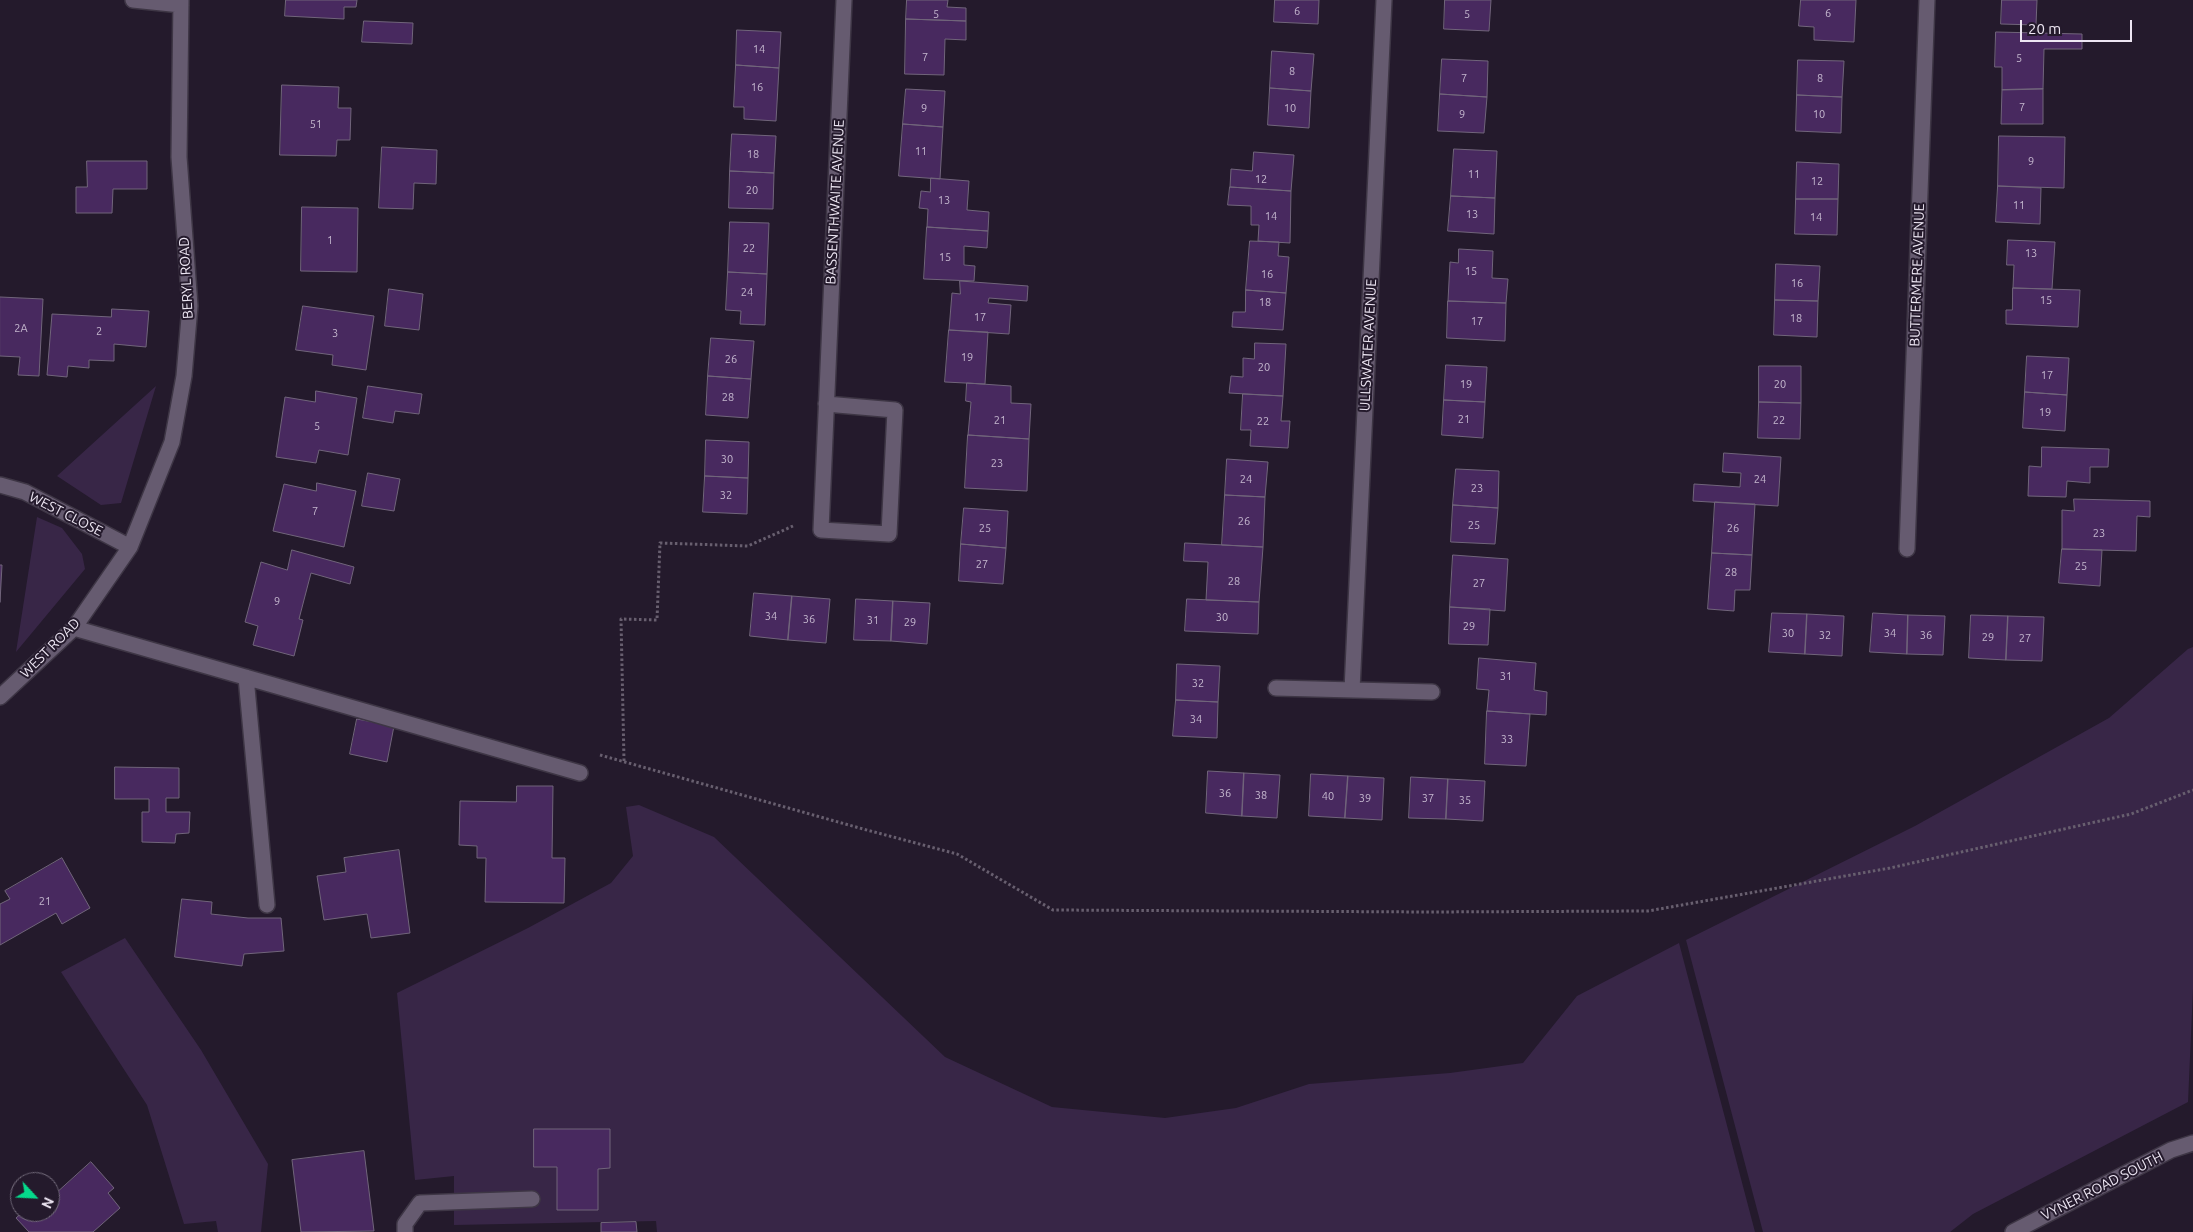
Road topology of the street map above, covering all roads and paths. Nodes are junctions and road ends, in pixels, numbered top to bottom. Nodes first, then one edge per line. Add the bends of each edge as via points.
1 (133, 0) edge
2 (844, 0) edge
3 (1384, 0) edge
4 (1927, 0) edge
5 (181, 2) edge
6 (826, 404) junction
7 (0, 485) edge
8 (822, 513) junction
9 (130, 547) junction
10 (1907, 549) dead end
11 (74, 628) junction
12 (246, 677) junction
13 (1276, 688) dead end
14 (1352, 690) junction
15 (1432, 692) dead end
16 (0, 697) edge
17 (595, 754) dead end
18 (624, 762) junction
19 (580, 773) dead end
20 (2193, 790) edge
21 (267, 905) dead end
22 (2193, 1142) edge
23 (532, 1199) dead end
24 (405, 1232) edge
25 (2013, 1232) edge

1 - 5 street
2 - 6 street, BASSENTHWAITE AVENUE
3 - 14 street, ULLSWATER AVENUE
4 - 10 street, BUTTERMERE AVENUE
5 - 9 street, BERYL ROAD via 179,157 190,306 184,376 172,442
6 - 8 street, BASSENTHWAITE AVENUE
6 - 8 street, BASSENTHWAITE AVENUE via 895,410 889,534 821,530
7 - 9 street, WEST CLOSE via 25,492
8 - 18 path via 748,546 660,543 657,620 621,619
9 - 11 street, WEST ROAD
11 - 12 street
11 - 16 street, WEST ROAD
12 - 19 street
12 - 21 street
13 - 14 street
14 - 15 street
17 - 18 path
18 - 20 path via 958,854 1053,910 1648,911 1890,868 2131,814
22 - 25 street, VYNER ROAD SOUTH via 2171,1150
23 - 24 street via 420,1202 405,1224

